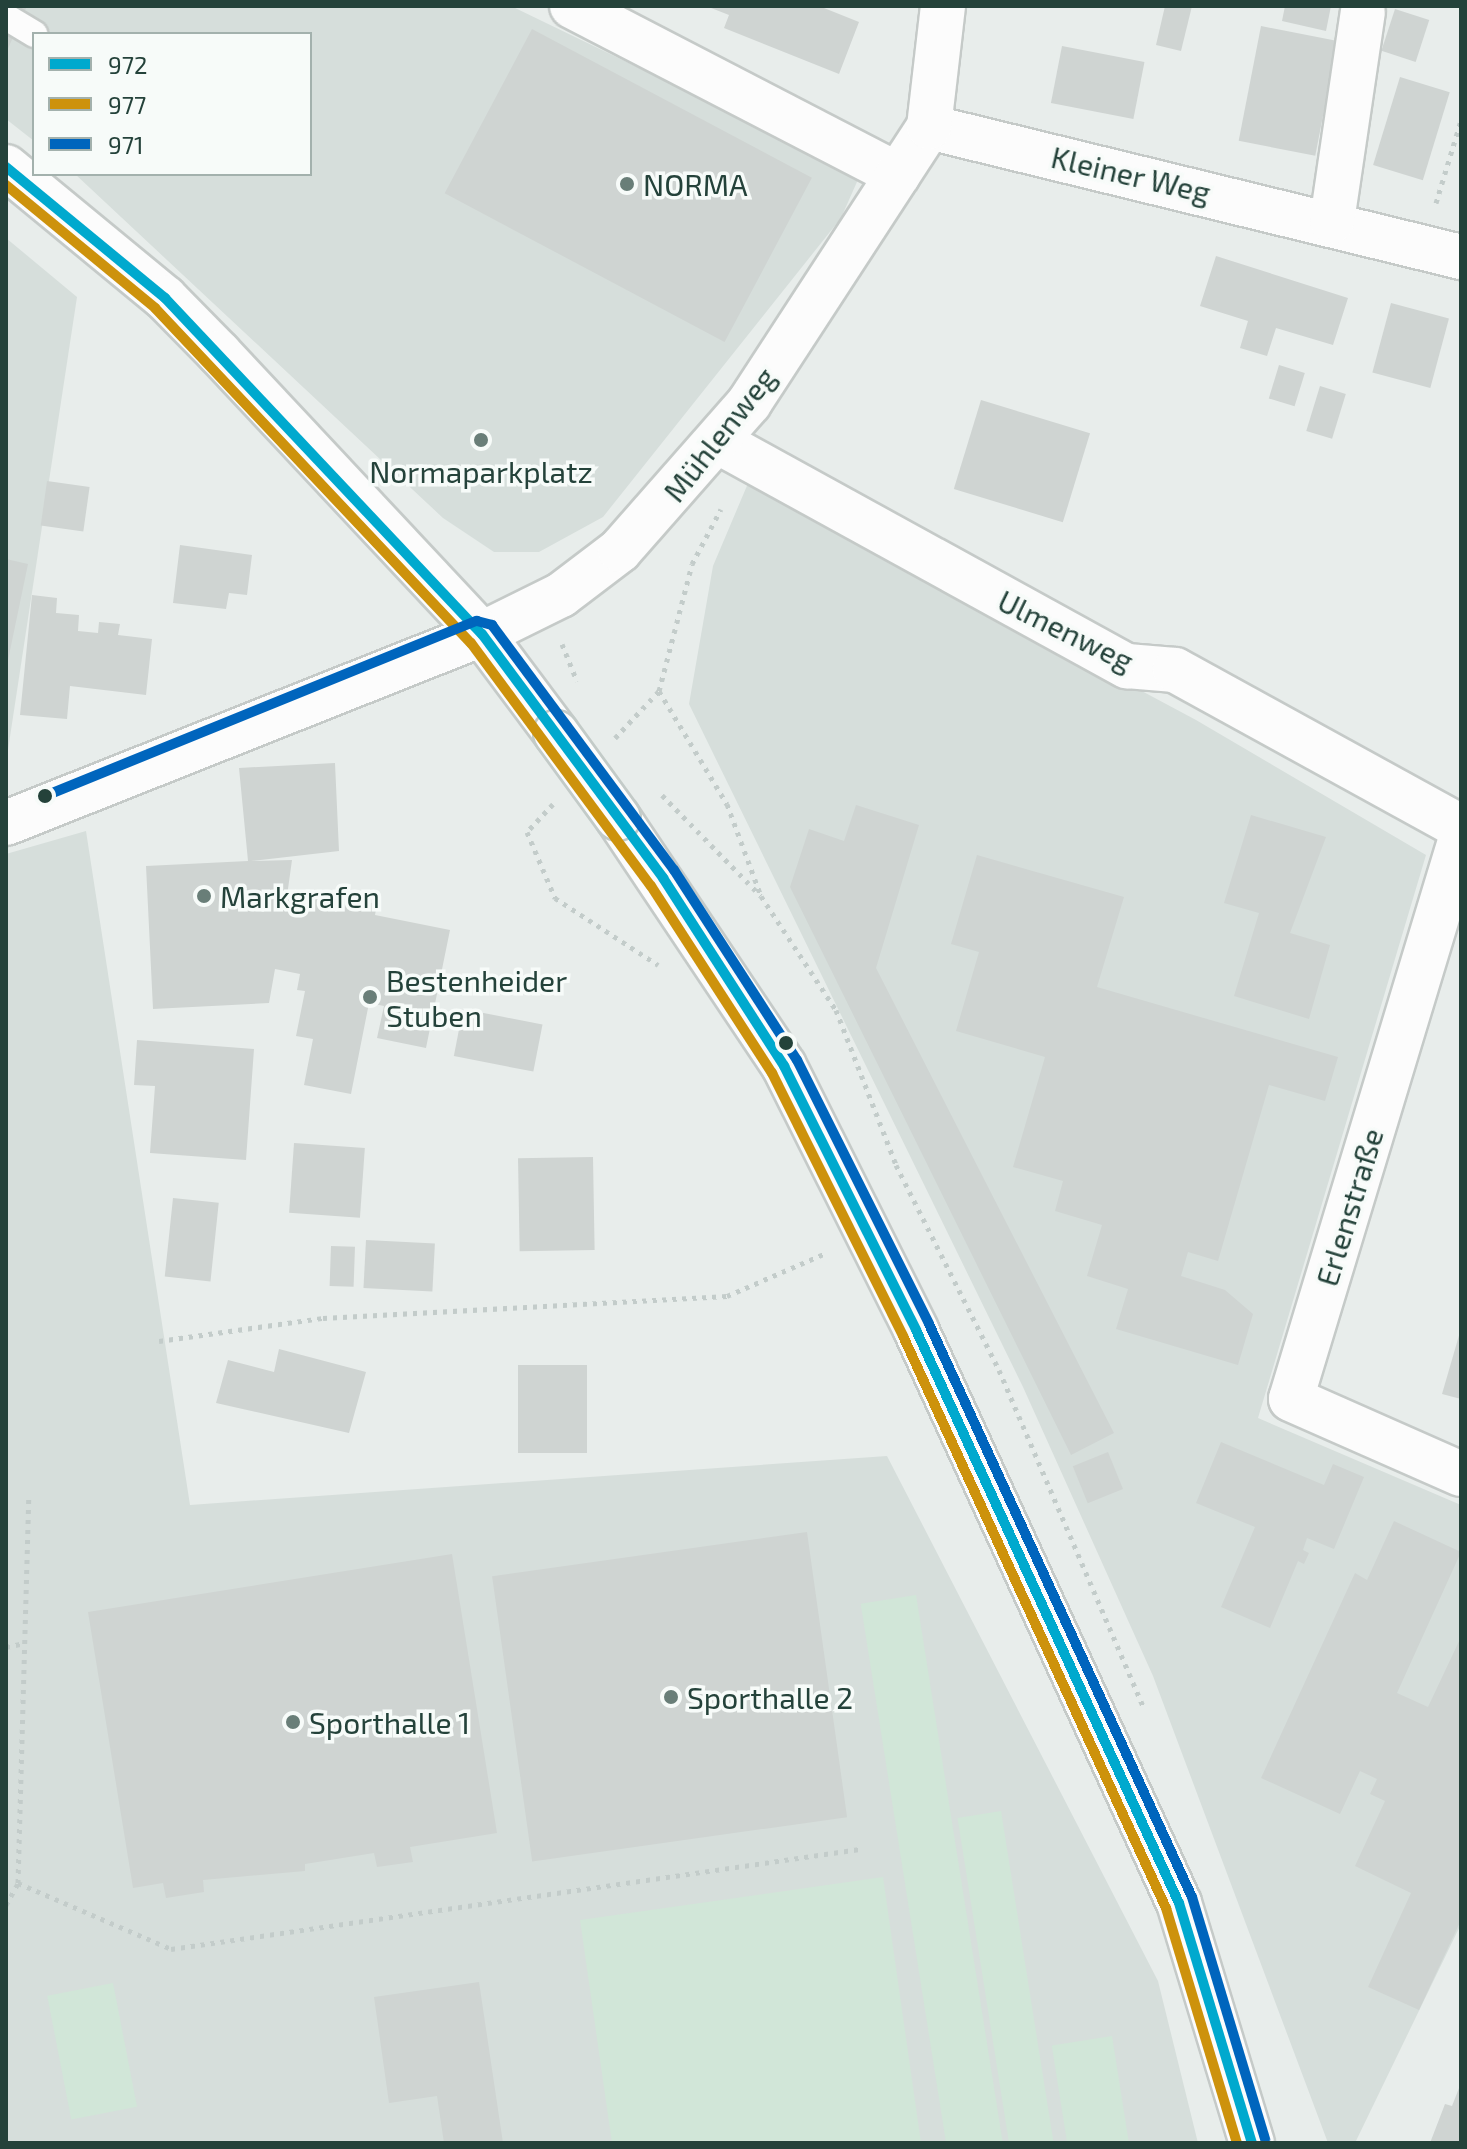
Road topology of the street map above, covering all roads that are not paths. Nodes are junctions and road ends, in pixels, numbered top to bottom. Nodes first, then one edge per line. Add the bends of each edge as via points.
1 (572, 6) edge
2 (943, 6) edge
3 (1363, 12) dead end
4 (6, 17) edge
5 (32, 33) edge
6 (929, 127) junction
7 (23, 175) edge
8 (898, 175) junction
9 (1332, 221) junction
10 (1442, 250) edge
11 (717, 441) junction
12 (482, 634) junction
13 (6, 823) edge
14 (1461, 827) edge
15 (1461, 838) edge
16 (1461, 1474) edge
17 (1252, 2143) edge

1 - 8 street
2 - 6 street, Mühlenweg
3 - 9 street
4 - 5 lane
6 - 8 street, Mühlenweg
6 - 9 street, Kleiner Weg
7 - 12 street via 165,298
8 - 11 street, Mühlenweg
9 - 10 street, Kleiner Weg
11 - 12 street, Mühlenweg via 620,550 536,608
11 - 14 street, Ulmenweg via 1113,659 1175,670
12 - 13 street, Mühlenweg
12 - 17 street, bridge via 618,818 784,1066 869,1235 1179,1903
15 - 16 street, Erlenstraße via 1291,1399

